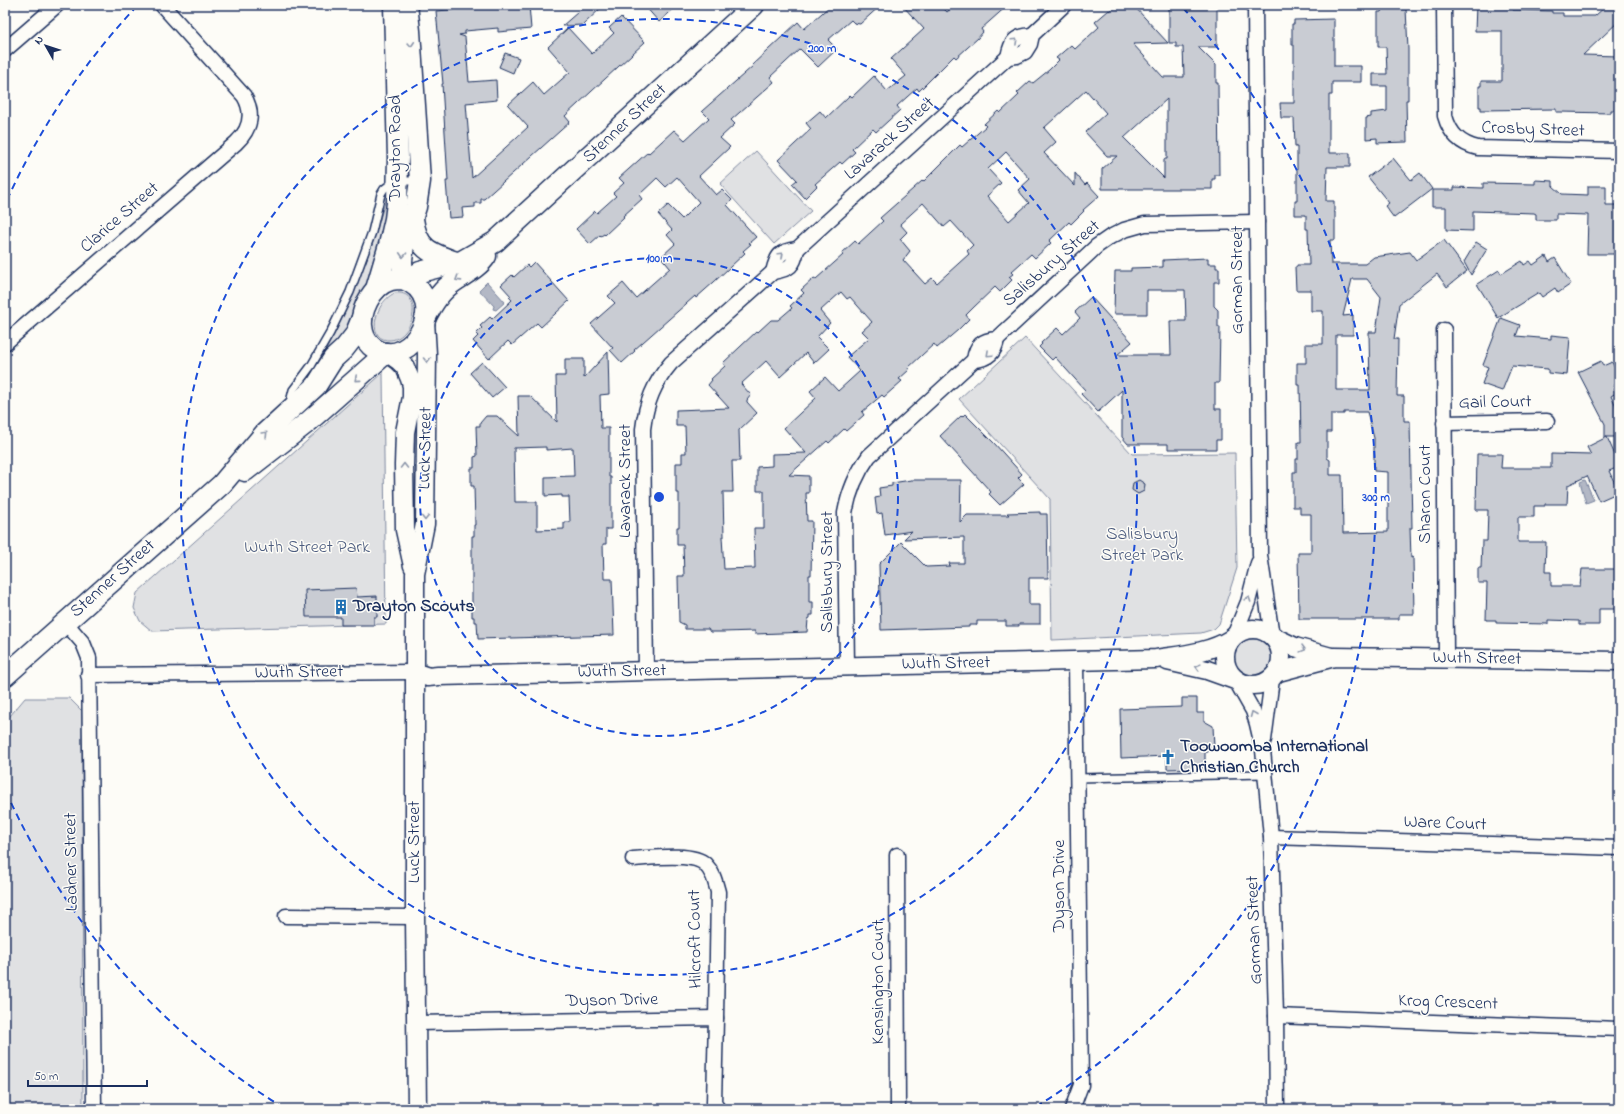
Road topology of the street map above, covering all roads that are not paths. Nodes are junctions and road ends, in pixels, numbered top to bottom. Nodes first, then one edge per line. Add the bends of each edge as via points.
1 (56, 5) edge
2 (162, 5) edge
3 (394, 5) edge
4 (407, 5) edge
5 (754, 5) edge
6 (1064, 5) edge
7 (1255, 5) edge
8 (1444, 5) edge
9 (5, 50) edge
10 (1619, 151) edge
11 (397, 181) junction
12 (420, 181) junction
13 (413, 219) junction
14 (1257, 222) junction
15 (495, 242) junction
16 (456, 262) junction
17 (405, 279) junction
18 (376, 289) junction
19 (362, 318) junction
20 (425, 320) junction
21 (1444, 330) dead end
22 (5, 343) edge
23 (388, 353) junction
24 (301, 415) junction
25 (1547, 421) dead end
26 (1444, 423) junction
27 (1260, 555) junction
28 (415, 574) junction
29 (65, 622) junction
30 (1272, 636) junction
31 (1232, 637) junction
32 (1334, 657) junction
33 (1156, 659) junction
34 (1446, 659) junction
35 (1076, 661) junction
36 (1619, 661) edge
37 (847, 667) junction
38 (646, 671) junction
39 (414, 672) junction
40 (88, 675) junction
41 (1275, 675) junction
42 (5, 676) edge
43 (1235, 680) junction
44 (1263, 750) junction
45 (1265, 774) junction
46 (1078, 778) junction
47 (1271, 837) junction
48 (1619, 848) edge
49 (897, 855) dead end
50 (633, 858) dead end
51 (286, 916) dead end
52 (415, 917) junction
53 (1276, 1016) junction
54 (716, 1018) junction
55 (417, 1023) junction
56 (1619, 1029) edge
57 (94, 1109) edge
58 (417, 1109) edge
59 (718, 1109) edge
60 (898, 1109) edge
61 (1072, 1109) edge
62 (1277, 1109) edge

1 - 9 street
2 - 22 street, Clarice Street via 244,96 250,109 246,131 236,143
3 - 11 main road, Drayton Road
4 -> 12 main road, Drayton Road
5 - 15 main road, Stenner Street
6 - 38 street, Lavarack Street via 1032,35 1026,52 1008,57 798,249 791,266 773,272 662,374 648,400 643,429
7 - 14 street, Gorman Street
8 - 10 street, Crosby Street via 1445,116 1451,131 1462,143 1478,148
11 - 12 lane
11 - 18 main road, Drayton Road via 395,219
11 - 24 lane via 381,194 372,232 350,292 311,366 293,390 291,398
12 - 13 main road, Drayton Road
13 - 16 main road via 417,237 422,245 437,256
13 -> 17 main road, Drayton Road via 404,244 402,261
14 - 27 street, Gorman Street
14 - 37 street, Salisbury Street via 1155,223 1134,226 1110,237 1097,246 997,339 988,339 980,343 974,360 869,456 852,483 845,513
15 - 16 main road, Stenner Street
15 -> 20 main road, Stenner Street via 483,260 440,294
16 - 17 main road, Stenner Street
17 - 18 main road via 391,280
17 - 20 main road via 424,295
18 - 19 main road via 365,306
19 - 23 main road via 365,339 379,351
19 - 24 main road, Stenner Street via 355,335 333,359
20 - 23 main road via 412,344
20 -> 28 street, Luck Street via 425,524
21 - 26 street, Sharon Court
23 -> 24 main road, Stenner Street
28 -> 23 street, Luck Street via 406,530 404,472 404,432 412,386 405,367
24 - 29 main road, Stenner Street via 246,471 222,484
25 - 26 street, Gail Court
26 - 34 street, Sharon Court
27 - 30 street, Gorman Street
31 -> 27 street, Gorman Street via 1248,602
28 - 39 street, Luck Street
29 - 40 street, Ladner Street via 83,643 89,658
29 - 42 main road, Stenner Street
30 - 31 street via 1263,630 1253,629 1243,630
30 -> 32 street, Wuth Street via 1295,647
30 - 41 street via 1281,653 1281,663
31 - 33 street, Wuth Street via 1223,644 1207,650
31 - 43 street via 1224,656 1229,674
32 - 34 street, Wuth Street
32 - 41 street, Wuth Street
33 - 35 street, Wuth Street
43 -> 33 street, Wuth Street via 1196,667
34 - 36 street, Wuth Street
35 - 37 street, Wuth Street
35 - 46 street, Dyson Drive
37 - 38 street, Wuth Street
38 - 39 street, Wuth Street via 428,677
39 - 40 street, Wuth Street
39 - 52 street, Luck Street
40 - 57 street, Ladner Street
41 - 43 street via 1263,684 1254,686 1244,685
41 - 44 street, Gorman Street
44 -> 43 street, Gorman Street via 1253,711
44 - 45 street, Gorman Street
45 - 46 lane
45 - 47 street, Gorman Street
46 - 61 street, Dyson Drive via 1081,1086
47 - 48 street, Ware Court
47 - 53 street, Gorman Street
49 - 60 street, Kensington Court
50 - 54 street, Hilcroft Court via 689,857 704,863 713,873 718,892
51 - 52 street
52 - 55 street, Luck Street
53 - 56 street, Krog Crescent
53 - 62 street, Gorman Street
54 - 55 street, Dyson Drive
54 - 59 street via 714,1103
55 - 58 street, Luck Street

